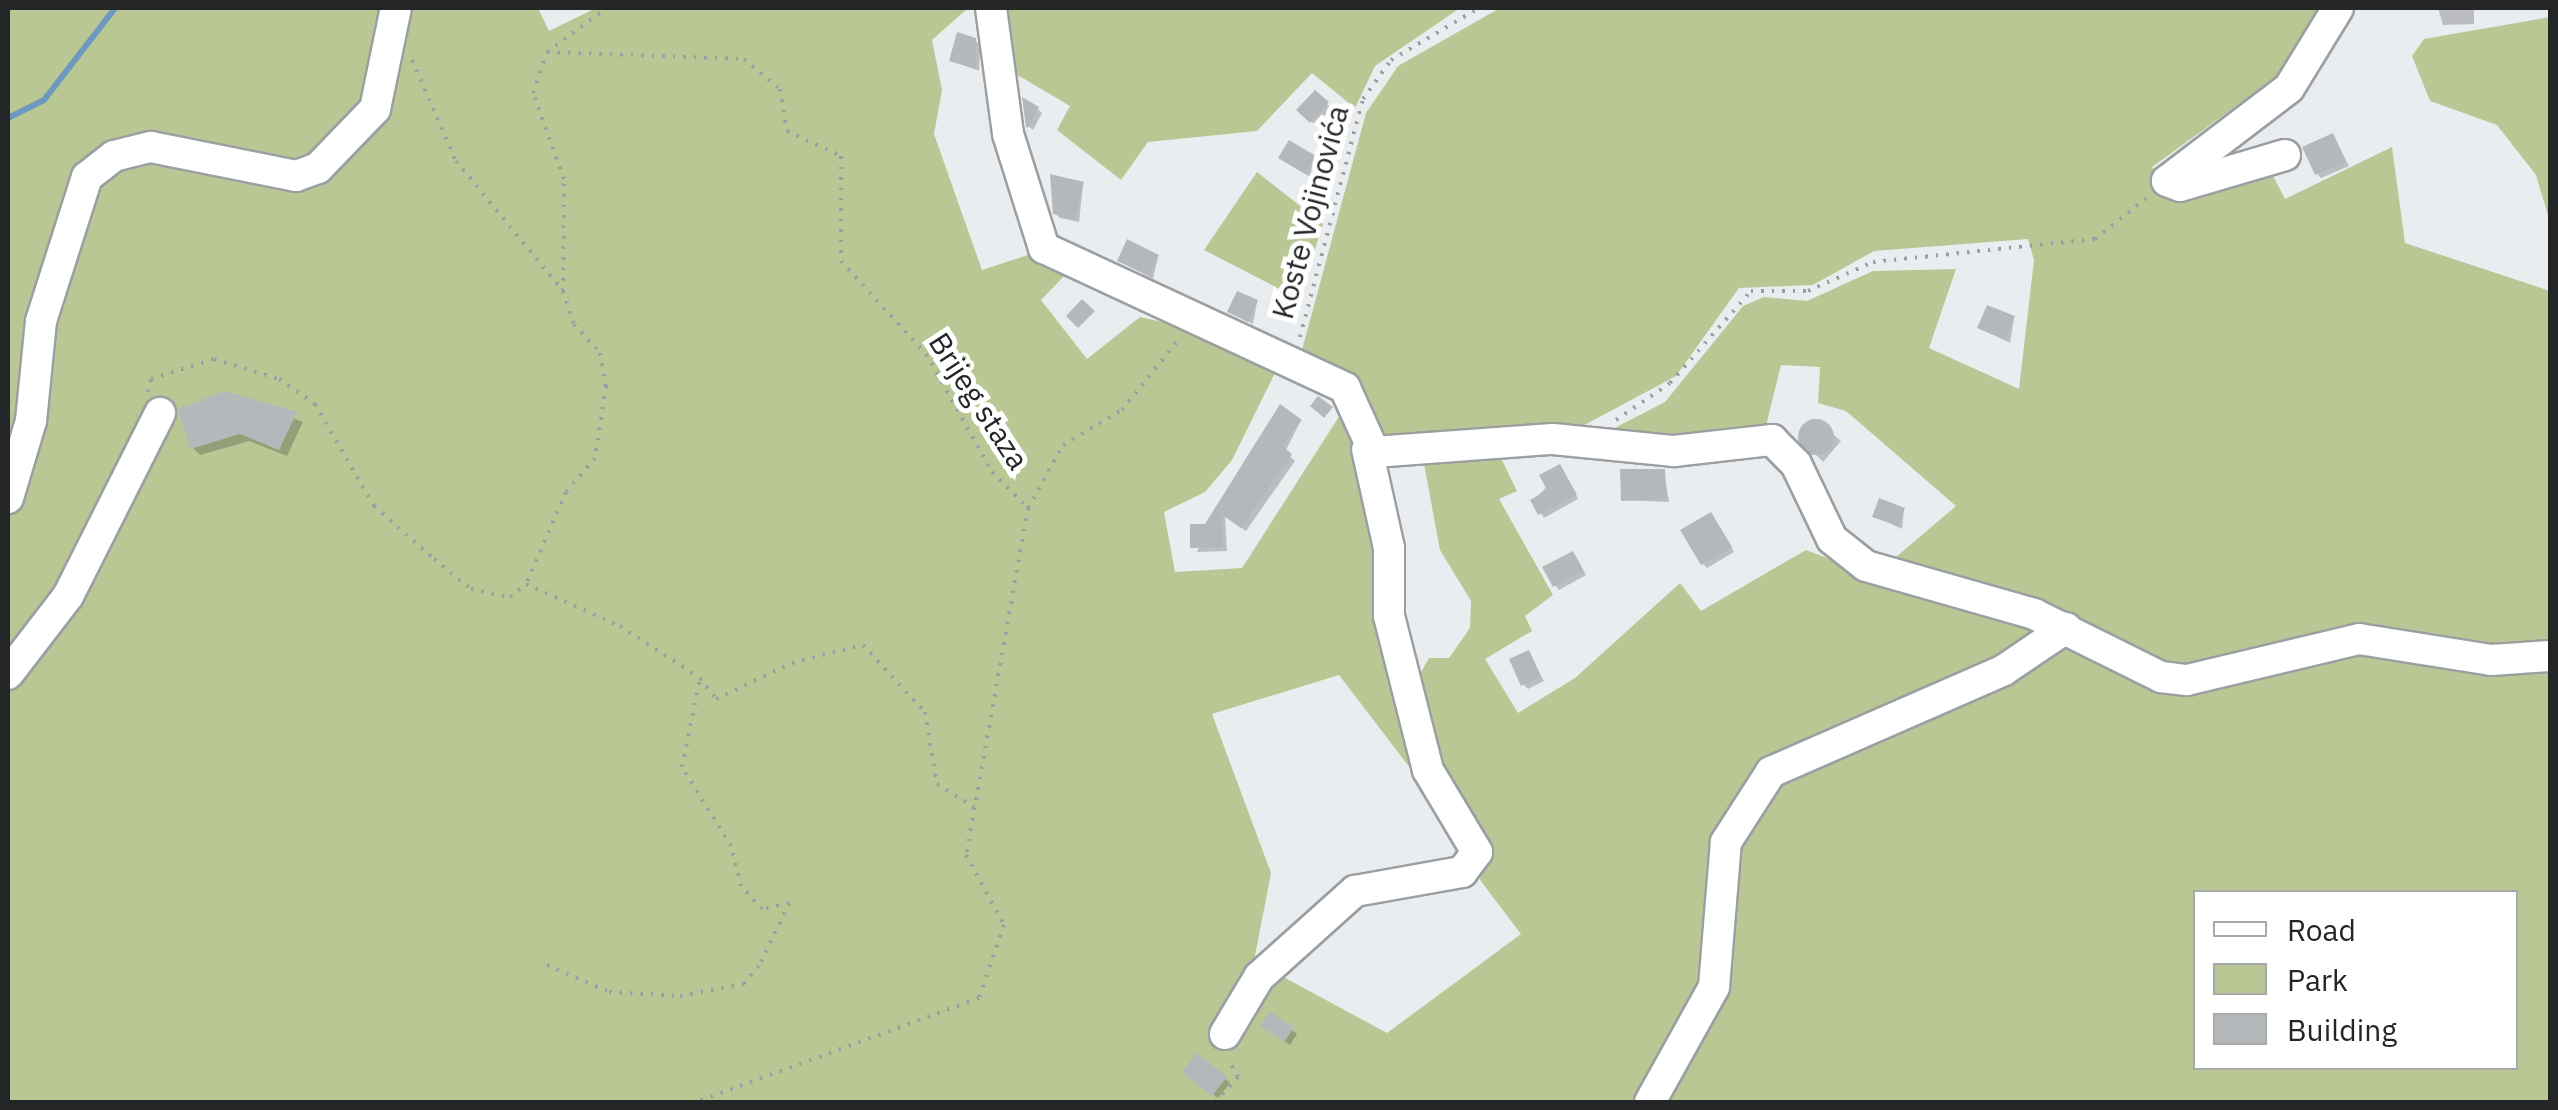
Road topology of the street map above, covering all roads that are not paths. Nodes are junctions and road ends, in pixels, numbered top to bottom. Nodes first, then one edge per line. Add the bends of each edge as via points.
1 (396, 8) edge
2 (991, 8) edge
3 (2338, 8) edge
4 (2285, 155) dead end
5 (160, 413) road end
6 (1367, 449) junction
7 (8, 498) edge
8 (2066, 628) junction
9 (2550, 656) edge
10 (8, 674) edge
11 (1225, 1034) road end
12 (1650, 1102) edge

1 - 7 street via 375,110 318,168 296,176 151,147 114,156 87,176 41,321 31,422
2 - 6 street via 1008,134 1044,248 1344,388
3 - 4 street via 2289,88 2167,180 2180,186
5 - 10 street via 68,596
6 - 8 street via 1578,442 1674,452 1772,440 1796,464 1818,519 1866,566
6 - 11 street via 1389,548 1389,616 1428,770 1477,852 1462,872 1355,891 1259,977
8 - 9 street via 2161,677 2186,680 2359,639 2476,658
8 - 12 street via 2004,670 1771,772 1726,842 1714,988

